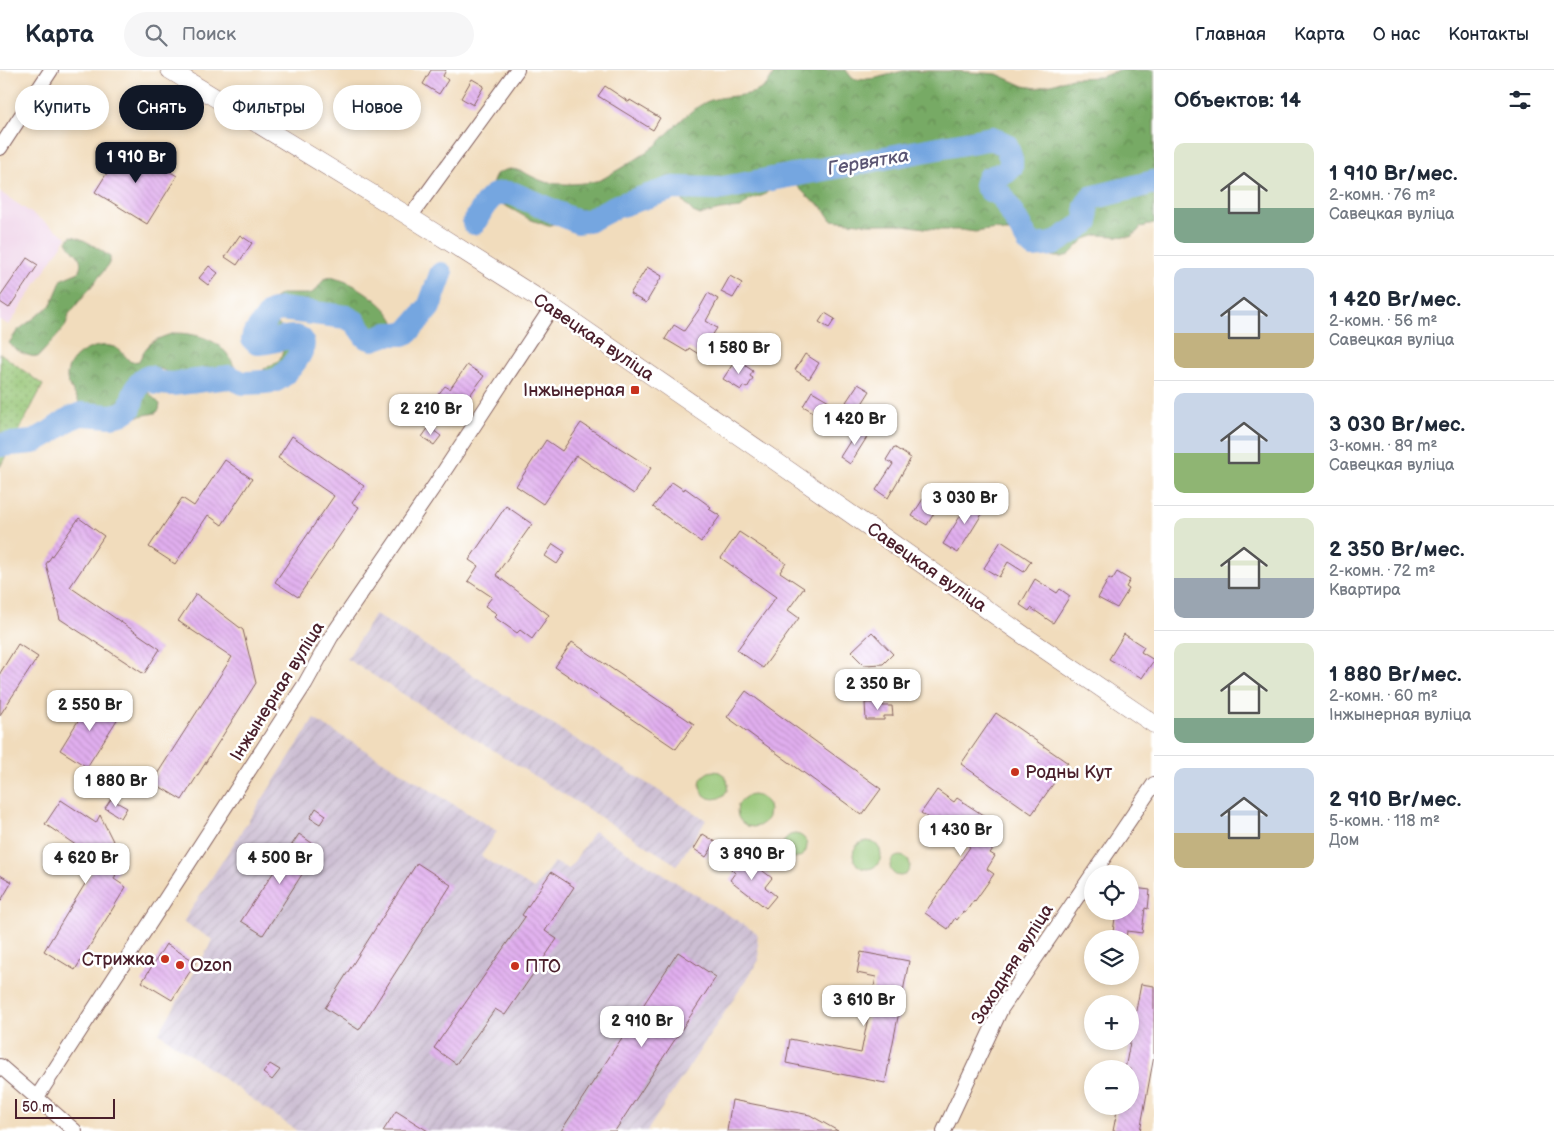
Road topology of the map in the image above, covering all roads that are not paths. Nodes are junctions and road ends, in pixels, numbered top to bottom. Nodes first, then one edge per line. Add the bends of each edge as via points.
1 (51, 70) edge
2 (170, 70) edge
3 (517, 70) edge
4 (0, 148) edge
5 (410, 217) junction
6 (552, 307) junction
7 (1154, 724) edge
8 (1154, 784) edge
9 (0, 1066) edge
10 (37, 1097) junction
11 (75, 1131) edge
12 (944, 1131) edge

1 - 4 street
2 - 5 main road, Савецкая вуліца
3 - 5 street
5 - 6 main road, Савецкая вуліца
6 - 7 main road, Савецкая вуліца
6 - 10 street, Інжынерная вуліца via 332,637 305,684
8 - 12 street, Заходняя вуліца via 1001,1009
9 - 10 street
10 - 11 street

